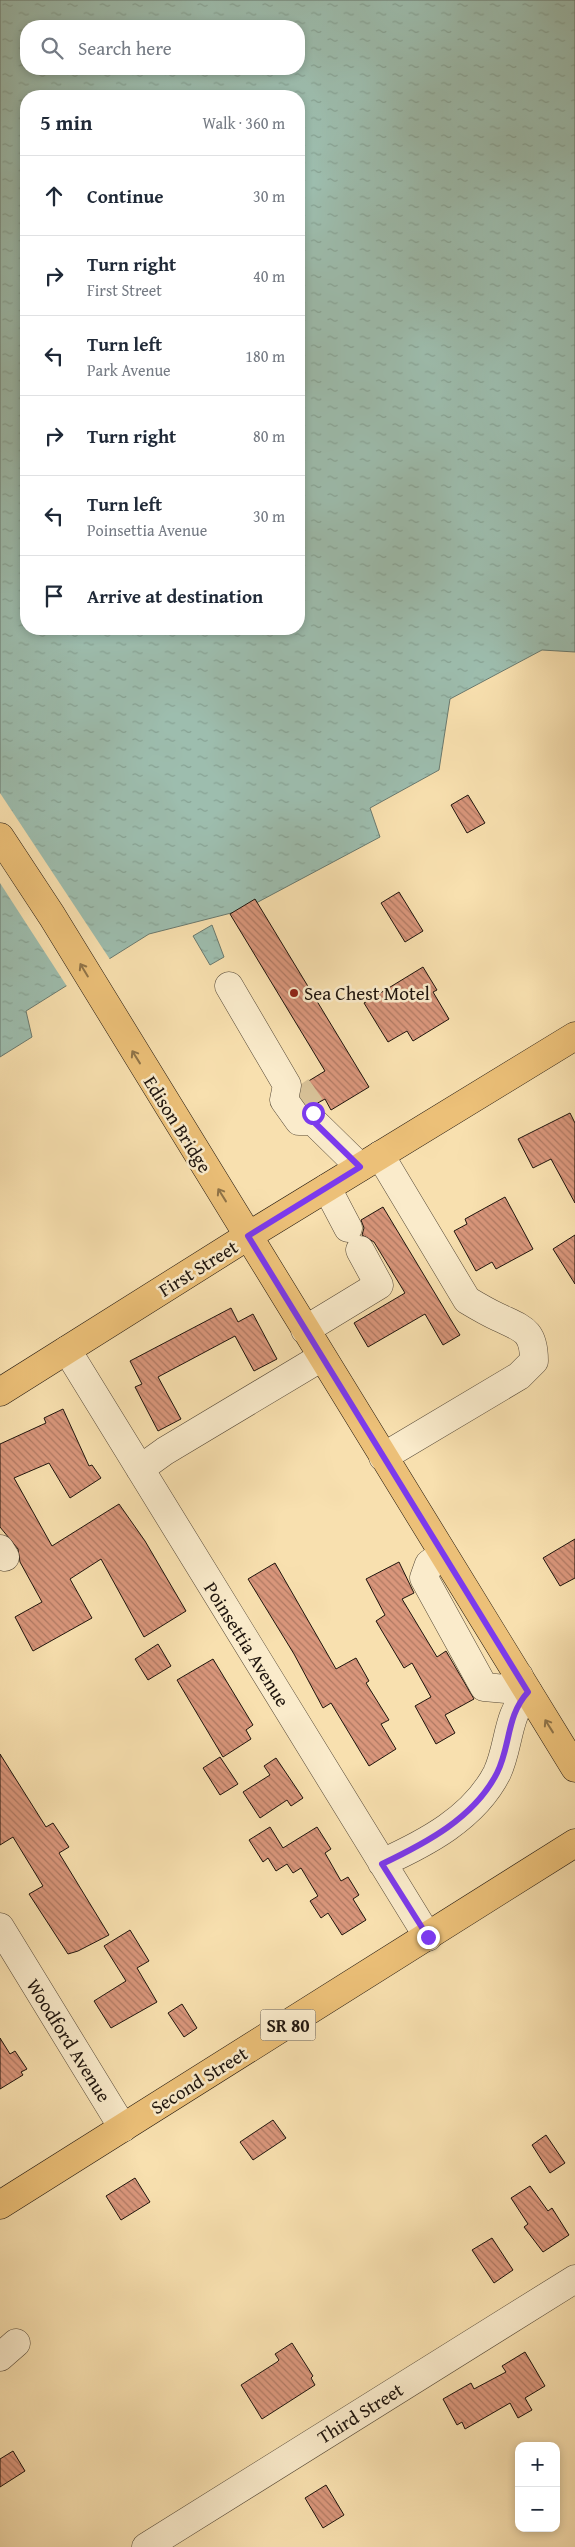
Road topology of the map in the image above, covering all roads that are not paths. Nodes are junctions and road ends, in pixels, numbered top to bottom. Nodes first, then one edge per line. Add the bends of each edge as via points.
1 (0, 837) edge
2 (229, 986) dead end
3 (573, 1041) edge
4 (370, 1161) junction
5 (327, 1188) junction
6 (248, 1236) junction
7 (305, 1330) junction
8 (67, 1350) junction
9 (322, 1357) junction
10 (0, 1392) edge
11 (383, 1457) junction
12 (140, 1469) junction
13 (523, 1684) junction
14 (575, 1768) edge
15 (575, 1843) edge
16 (382, 1864) junction
17 (0, 1927) edge
18 (428, 1937) junction
19 (124, 2128) junction
20 (0, 2205) edge
21 (575, 2279) edge
22 (146, 2547) edge

6 -> 1 main road, Edison Bridge
2 - 4 street via 302,1100
3 - 4 main road, First Street
4 - 5 main road, First Street
4 - 11 street via 467,1300 520,1326 534,1347 534,1361 519,1376
5 - 6 main road, First Street
5 - 7 street via 380,1285
6 - 7 main road, Edison Bridge
6 - 8 main road, First Street
7 - 9 main road, Edison Bridge
8 - 10 main road, First Street
8 - 12 street, Poinsettia Avenue
9 - 11 main road, Edison Bridge
9 - 12 street
11 - 13 main road, Edison Bridge
12 - 16 street, Poinsettia Avenue
14 -> 13 main road, Edison Bridge
13 - 16 street via 497,1772 473,1806 427,1842
15 - 18 main road, Second Street / SR 80
16 - 18 street, Poinsettia Avenue
17 - 19 street, Woodford Avenue
18 - 19 main road, Second Street / SR 80
19 - 20 main road, Second Street / SR 80
21 - 22 street, Third Street

